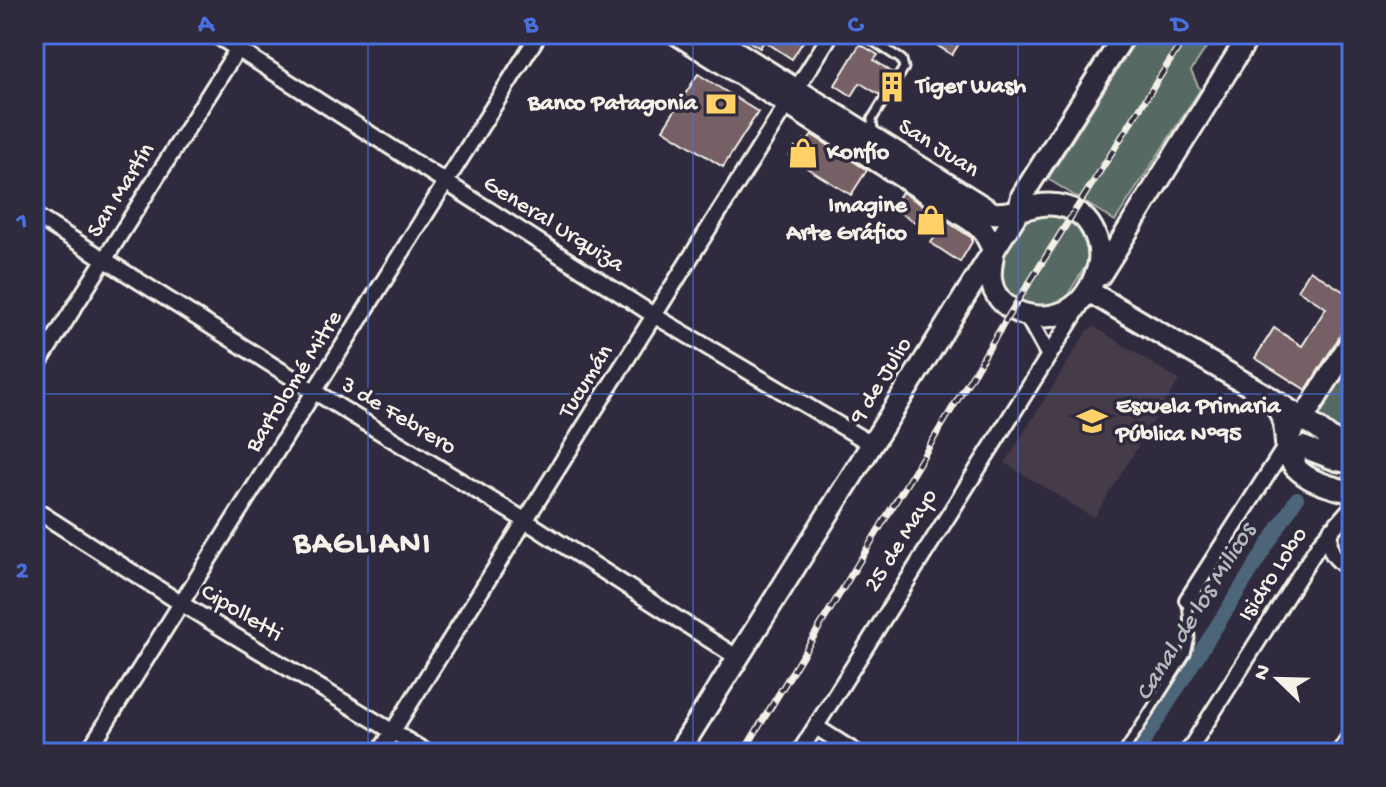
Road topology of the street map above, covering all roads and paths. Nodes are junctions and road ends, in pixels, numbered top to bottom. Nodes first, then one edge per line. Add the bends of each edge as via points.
1 (214, 34) edge
2 (247, 34) edge
3 (539, 34) edge
4 (677, 34) edge
5 (708, 34) edge
6 (831, 34) edge
7 (863, 34) edge
8 (1125, 34) edge
9 (1250, 34) edge
10 (238, 49) junction
11 (792, 96) junction
12 (874, 139) junction
13 (446, 183) junction
14 (1019, 210) junction
15 (34, 215) edge
16 (994, 251) junction
17 (104, 260) junction
18 (1090, 292) junction
19 (655, 316) junction
20 (1027, 316) junction
21 (1352, 340) edge
22 (1049, 356) junction
23 (34, 371) edge
24 (315, 392) junction
25 (1267, 396) junction
26 (1303, 419) junction
27 (873, 445) junction
28 (1286, 445) junction
29 (1352, 455) edge
30 (1352, 463) edge
31 (1295, 467) junction
32 (1352, 492) edge
33 (1352, 507) edge
34 (34, 509) edge
35 (526, 521) junction
36 (1332, 528) junction
37 (1352, 571) edge
38 (1187, 600) joint
39 (182, 604) junction
40 (738, 658) junction
41 (816, 727) junction
42 (393, 731) junction
43 (1352, 733) edge
44 (87, 753) edge
45 (379, 753) edge
46 (428, 753) edge
47 (678, 753) edge
48 (799, 753) edge
49 (857, 753) edge
50 (1123, 753) edge
51 (1187, 753) edge
52 (1339, 753) edge

1 - 10 street, General Urquiza
2 - 10 street, San Martín
3 - 13 street, Bartolomé Mitre
4 - 11 main road, San Juan
5 - 11 main road, San Juan
6 - 11 street, Tucumán
7 - 12 lane via 902,60 904,68 872,119
8 - 14 main road, 9 de Julio via 1022,196
9 - 18 main road, 25 de Mayo
10 - 13 street, General Urquiza
10 - 17 street, San Martín
11 - 12 main road, San Juan
11 - 16 main road, San Juan via 970,220 983,230
11 - 19 street, Tucumán
12 - 14 main road, San Juan via 993,213
13 - 19 street, General Urquiza
13 - 24 street, Bartolomé Mitre
14 - 16 main road, 9 de Julio
14 - 18 main road, San Juan via 1061,205 1086,220 1100,255
15 - 17 street, 3 de Febrero
16 - 20 main road via 991,281 996,295
16 - 27 main road, 9 de Julio
17 - 23 street, San Martín
17 - 24 street, 3 de Febrero
18 - 20 main road via 1061,313
18 - 22 street, 25 de Mayo
18 - 25 main road
19 - 27 street, General Urquiza
19 - 35 street, Tucumán
20 - 22 street
21 - 26 main road
22 - 41 street, 25 de Mayo
24 - 35 street, 3 de Febrero
24 - 39 street, Bartolomé Mitre
25 - 26 main road
25 - 28 main road via 1285,423
26 - 28 street
26 - 29 main road
27 - 40 main road, 9 de Julio
28 - 31 main road
28 - 38 street
30 - 31 main road via 1303,447 1294,457
31 - 32 main road via 1321,484
33 - 36 street, Isidro Lobo
34 - 39 street, Cipolletti
35 - 40 street, 3 de Febrero
35 - 42 street, Tucumán
36 - 37 street via 1331,550
36 - 51 street, Isidro Lobo
38 - 50 lane via 1186,654
39 - 42 street, Cipolletti
39 - 44 street, Bartolomé Mitre
40 - 47 main road, 9 de Julio
41 - 48 street, 25 de Mayo
41 - 49 street
42 - 45 street, Tucumán
42 - 46 street, Cipolletti
43 - 52 street

